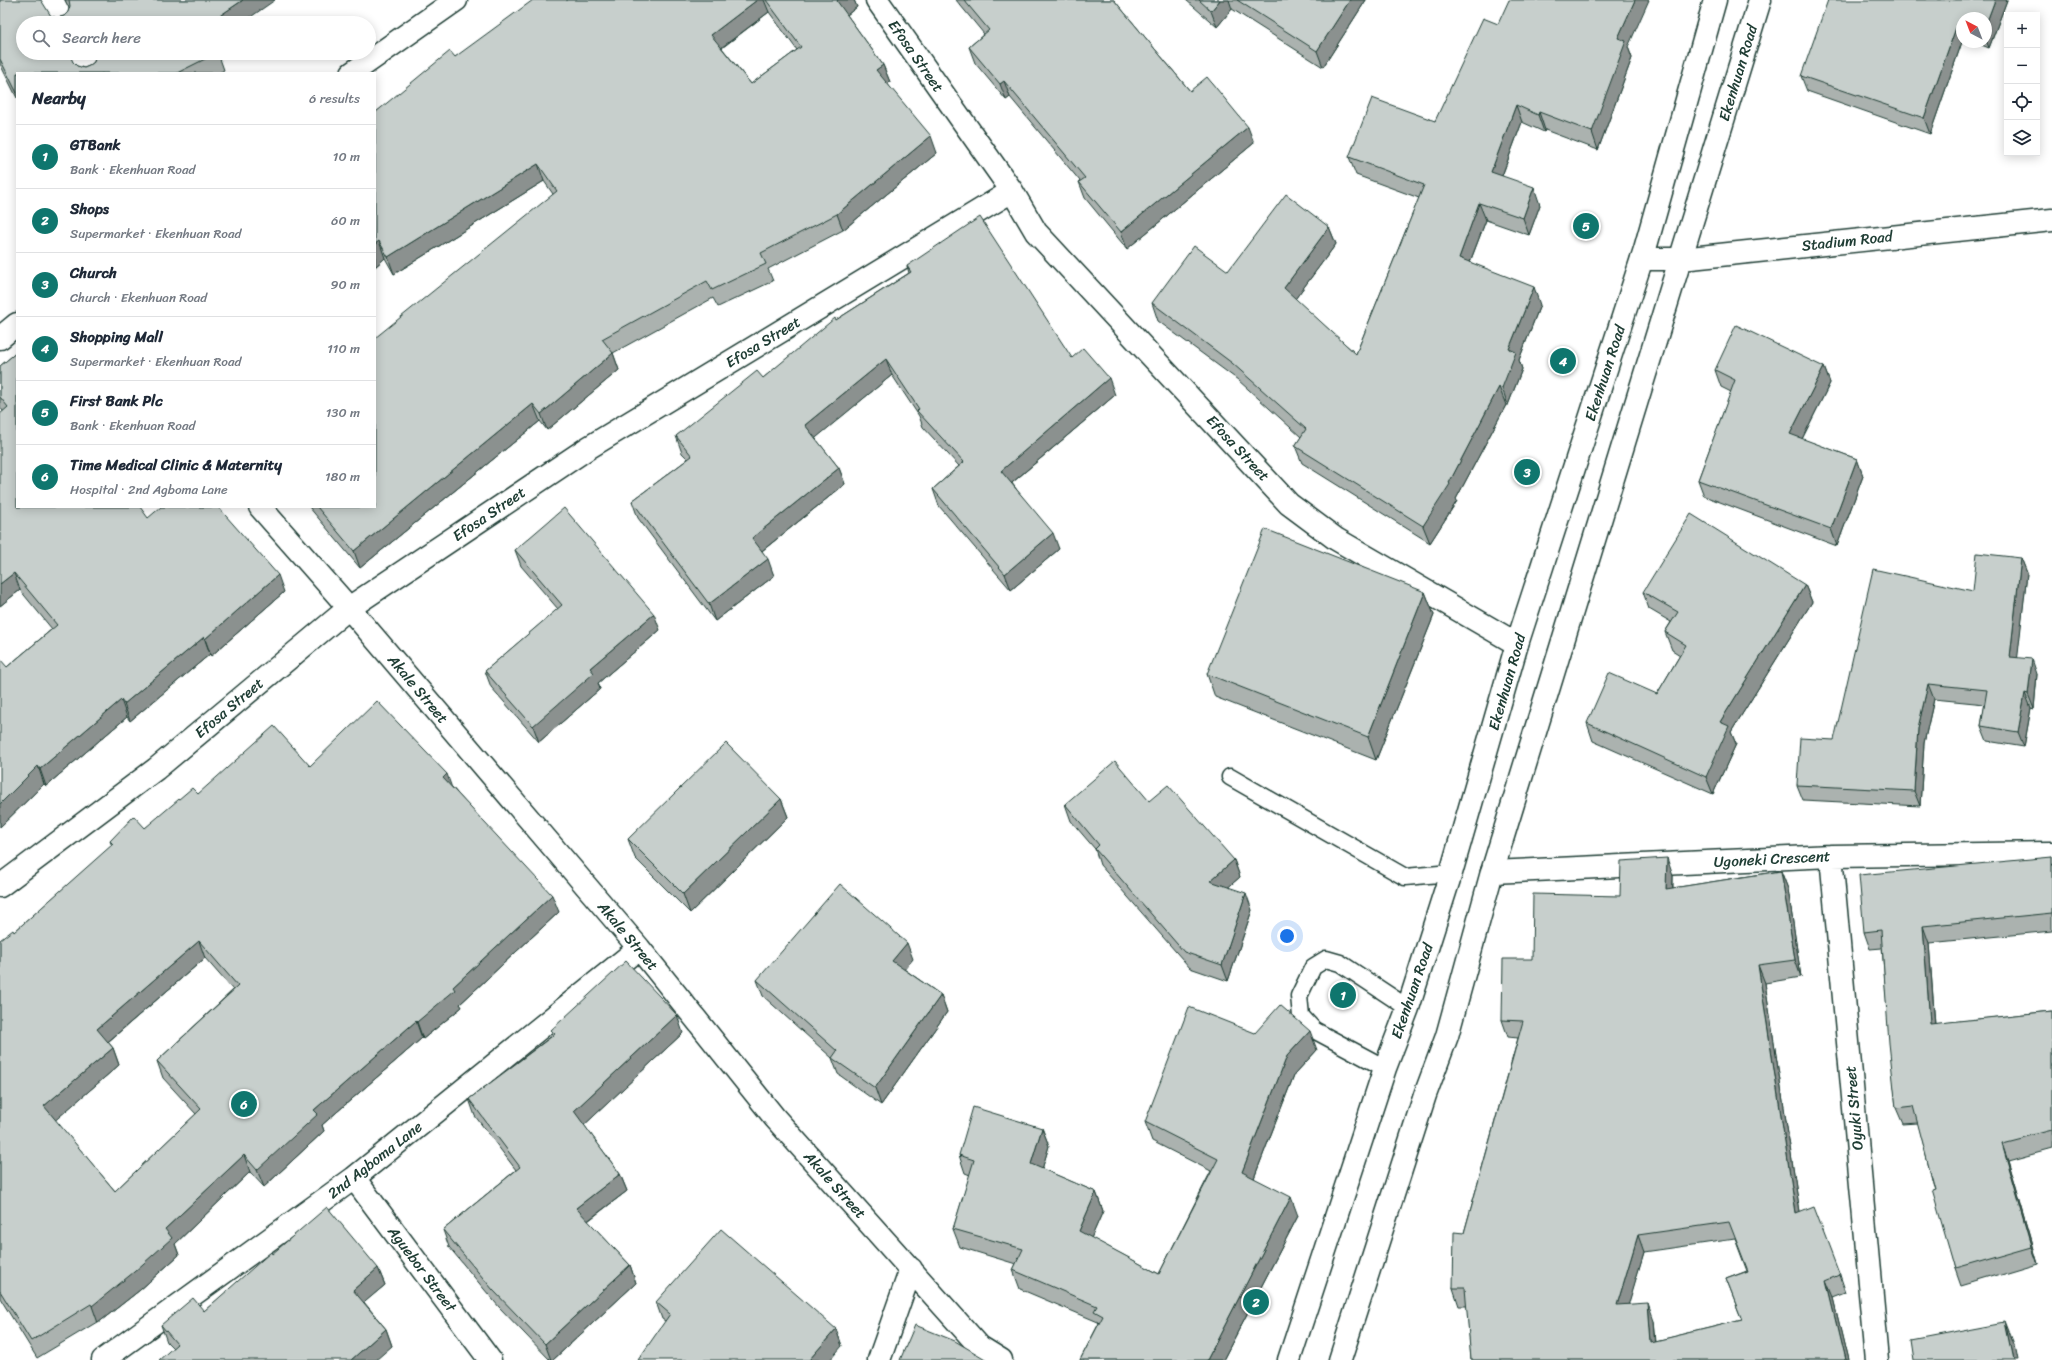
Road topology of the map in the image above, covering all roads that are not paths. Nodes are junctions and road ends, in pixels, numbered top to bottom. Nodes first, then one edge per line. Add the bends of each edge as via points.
1 (52, 0) edge
2 (456, 0) edge
3 (876, 0) edge
4 (1715, 0) edge
5 (1760, 0) edge
6 (60, 16) edge
7 (376, 56) edge
8 (83, 60) edge
9 (371, 60) edge
10 (89, 72) edge
11 (353, 72) edge
12 (1012, 191) junction
13 (2052, 220) edge
14 (1642, 259) junction
15 (1681, 259) junction
16 (16, 325) edge
17 (0, 338) edge
18 (261, 508) edge
19 (349, 608) junction
20 (1517, 644) junction
21 (1230, 778) dead end
22 (2052, 853) edge
23 (1831, 856) junction
24 (1492, 872) junction
25 (1452, 873) junction
26 (0, 886) edge
27 (639, 948) junction
28 (1408, 1008) junction
29 (1385, 1068) junction
30 (354, 1178) junction
31 (911, 1269) junction
32 (103, 1360) edge
33 (490, 1360) edge
34 (879, 1360) edge
35 (1001, 1360) edge
36 (1289, 1360) edge
37 (1340, 1360) edge
38 (1877, 1360) edge

1 - 6 street
2 - 7 street
3 - 12 street, Efosa Street
4 - 14 street, Ekenhuan Road
5 - 15 street, Ekenhuan Road
8 - 10 street
9 - 11 street
12 - 19 street, Efosa Street via 588,448
12 - 20 street, Efosa Street via 1036,232 1289,504 1336,539
13 - 15 street, Stadium Road
14 - 15 street, Stadium Road
14 - 20 street, Ekenhuan Road
15 - 24 street, Ekenhuan Road
16 - 17 street
18 - 19 street, Akale Street
19 - 26 street, Efosa Street via 156,769
19 - 27 street, Akale Street
20 - 25 street, Ekenhuan Road
21 - 25 lane via 1405,877
22 - 23 street, Ugoneki Crescent
23 - 24 street, Ugoneki Crescent
23 - 38 street, Oyuki Street
24 - 37 street, Ekenhuan Road via 1448,1036 1425,1095
25 - 28 street, Ekenhuan Road
27 - 30 street, 2nd Agboma Lane
27 - 31 street, Akale Street via 775,1118
28 - 29 street, Ekenhuan Road
28 - 29 lane via 1340,963 1326,959 1313,967 1299,996 1301,1016 1314,1030
29 - 36 street, Ekenhuan Road
30 - 32 street, 2nd Agboma Lane
30 - 33 street, Aguebor Street
31 - 34 street
31 - 35 street, Akale Street via 980,1347

